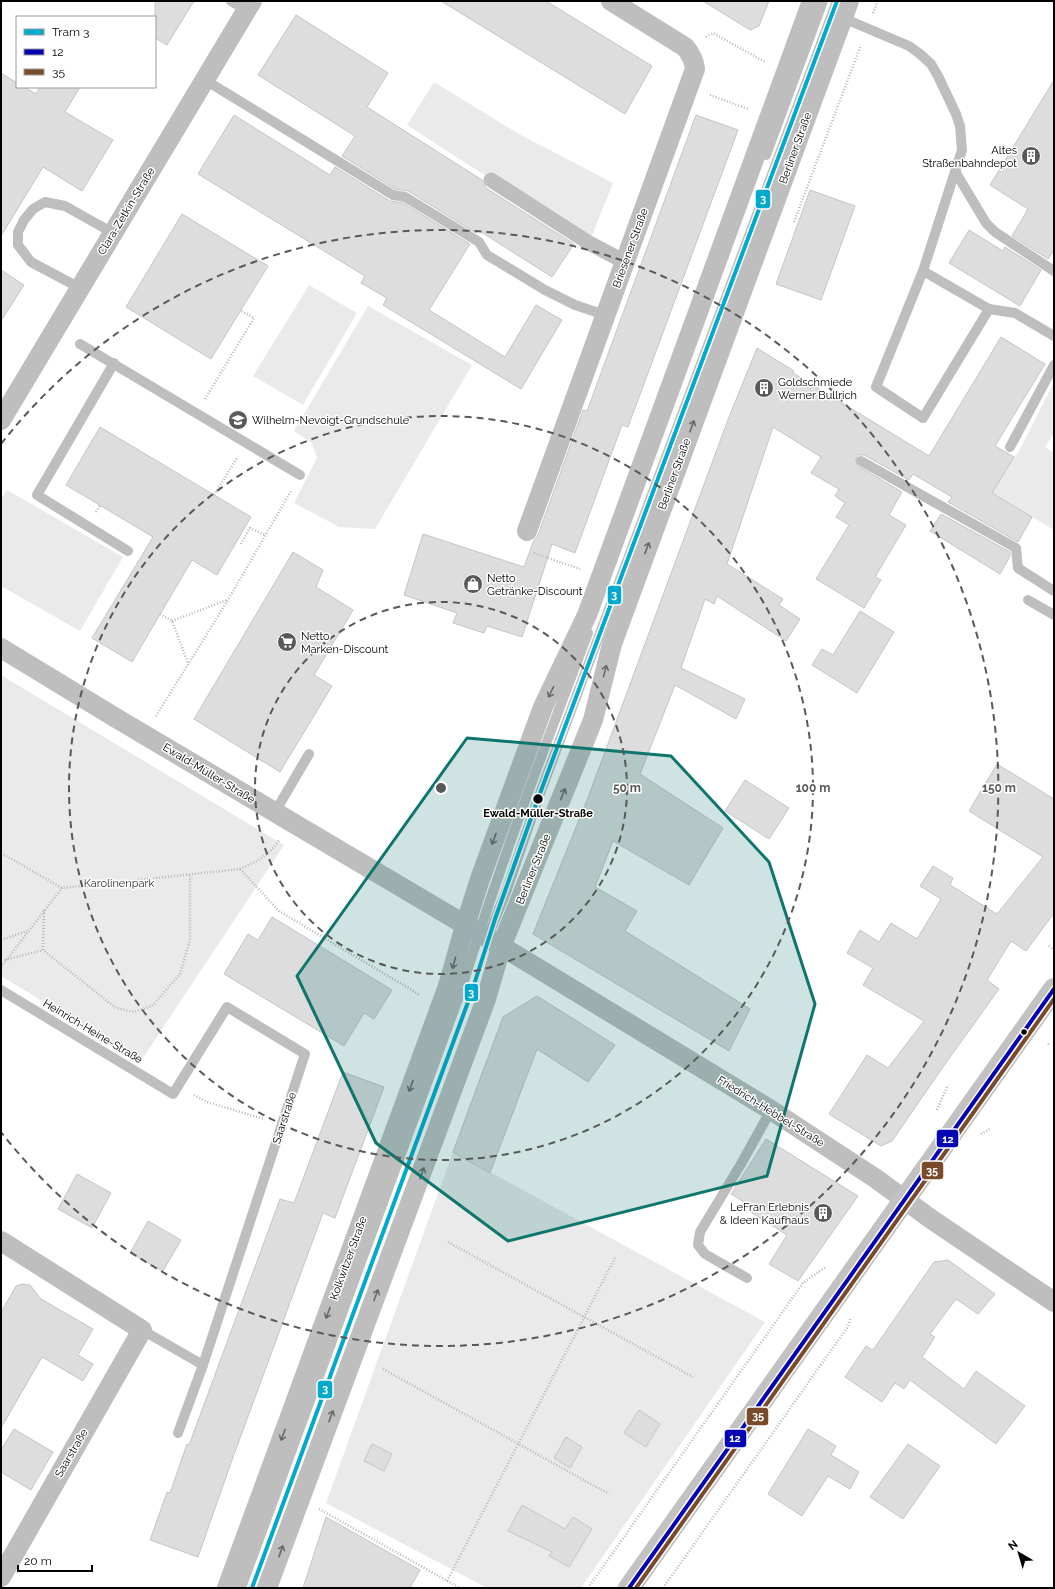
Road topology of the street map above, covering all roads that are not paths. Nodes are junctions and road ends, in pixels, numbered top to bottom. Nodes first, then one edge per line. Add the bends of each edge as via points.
1 (611, 1) edge
2 (812, 1) edge
3 (823, 1) edge
4 (243, 4) edge
5 (843, 7) edge
6 (205, 80) junction
7 (956, 173) junction
8 (492, 180) dead end
9 (113, 233) junction
10 (625, 262) junction
11 (923, 271) junction
12 (1054, 271) edge
13 (80, 288) junction
14 (989, 309) junction
15 (605, 315) junction
16 (1054, 336) edge
17 (80, 344) dead end
18 (114, 364) junction
19 (1054, 365) edge
20 (1, 420) edge
21 (1010, 447) dead end
22 (861, 460) dead end
23 (300, 474) road end
24 (527, 531) road end
25 (128, 551) dead end
26 (1054, 591) edge
27 (1028, 600) dead end
28 (1054, 615) edge
29 (1, 648) edge
30 (309, 754) dead end
31 (282, 816) junction
32 (483, 936) junction
33 (1054, 989) edge
34 (1, 990) edge
35 (172, 1094) joint
36 (771, 1110) junction
37 (904, 1199) junction
38 (1, 1241) edge
39 (747, 1278) dead end
40 (1054, 1302) edge
41 (142, 1330) junction
42 (203, 1365) junction
43 (178, 1433) dead end
44 (1, 1577) edge
45 (227, 1588) edge
46 (241, 1588) edge
47 (267, 1588) edge
48 (629, 1588) edge

1 - 10 street, Briesener Straße via 685,47 691,54 695,69
2 -> 32 street via 587,615 543,707 480,879
3 - 32 lane via 527,795
4 - 6 street, Clara-Zetkin-Straße
5 - 7 lane via 909,46 931,64 960,126 962,150
5 - 32 street, Berliner Straße via 612,644 593,720
6 - 9 street, Clara-Zetkin-Straße
6 - 15 lane via 393,195 405,197 479,242 487,255 545,290 575,306
7 - 11 lane
7 - 12 lane via 986,224
8 - 10 street via 589,243
9 - 13 street, Clara-Zetkin-Straße
9 - 13 lane via 65,206 45,202 33,209 24,220 18,232 18,245 31,262
10 - 15 street, Briesener Straße
11 - 14 lane
11 - 14 lane via 876,387 923,418
13 - 20 street, Clara-Zetkin-Straße
14 - 16 lane via 1015,313
15 - 24 street, Briesener Straße
17 - 18 lane
18 - 23 lane
18 - 25 lane via 37,495
19 - 21 lane
22 - 26 lane via 1016,548 1018,568
27 - 28 lane
29 - 31 street, Ewald-Müller-Straße
30 - 31 lane
31 - 32 street, Ewald-Müller-Straße
32 - 36 street, Friedrich-Hebbel-Straße
32 -> 45 street, Kolkwitzer Straße via 448,986
32 - 46 lane
47 -> 32 street via 486,999
33 - 37 main road
34 - 35 lane, Heinrich-Heine-Straße
35 - 42 lane, Saarstraße via 227,1007 305,1054
36 - 37 street, Friedrich-Hebbel-Straße
36 - 39 lane via 700,1232 698,1245 705,1254
37 - 40 street, Friedrich-Hebbel-Straße
37 - 48 main road
38 - 41 street
41 - 42 lane
41 - 44 street, Saarstraße
42 - 43 lane, Saarstraße

